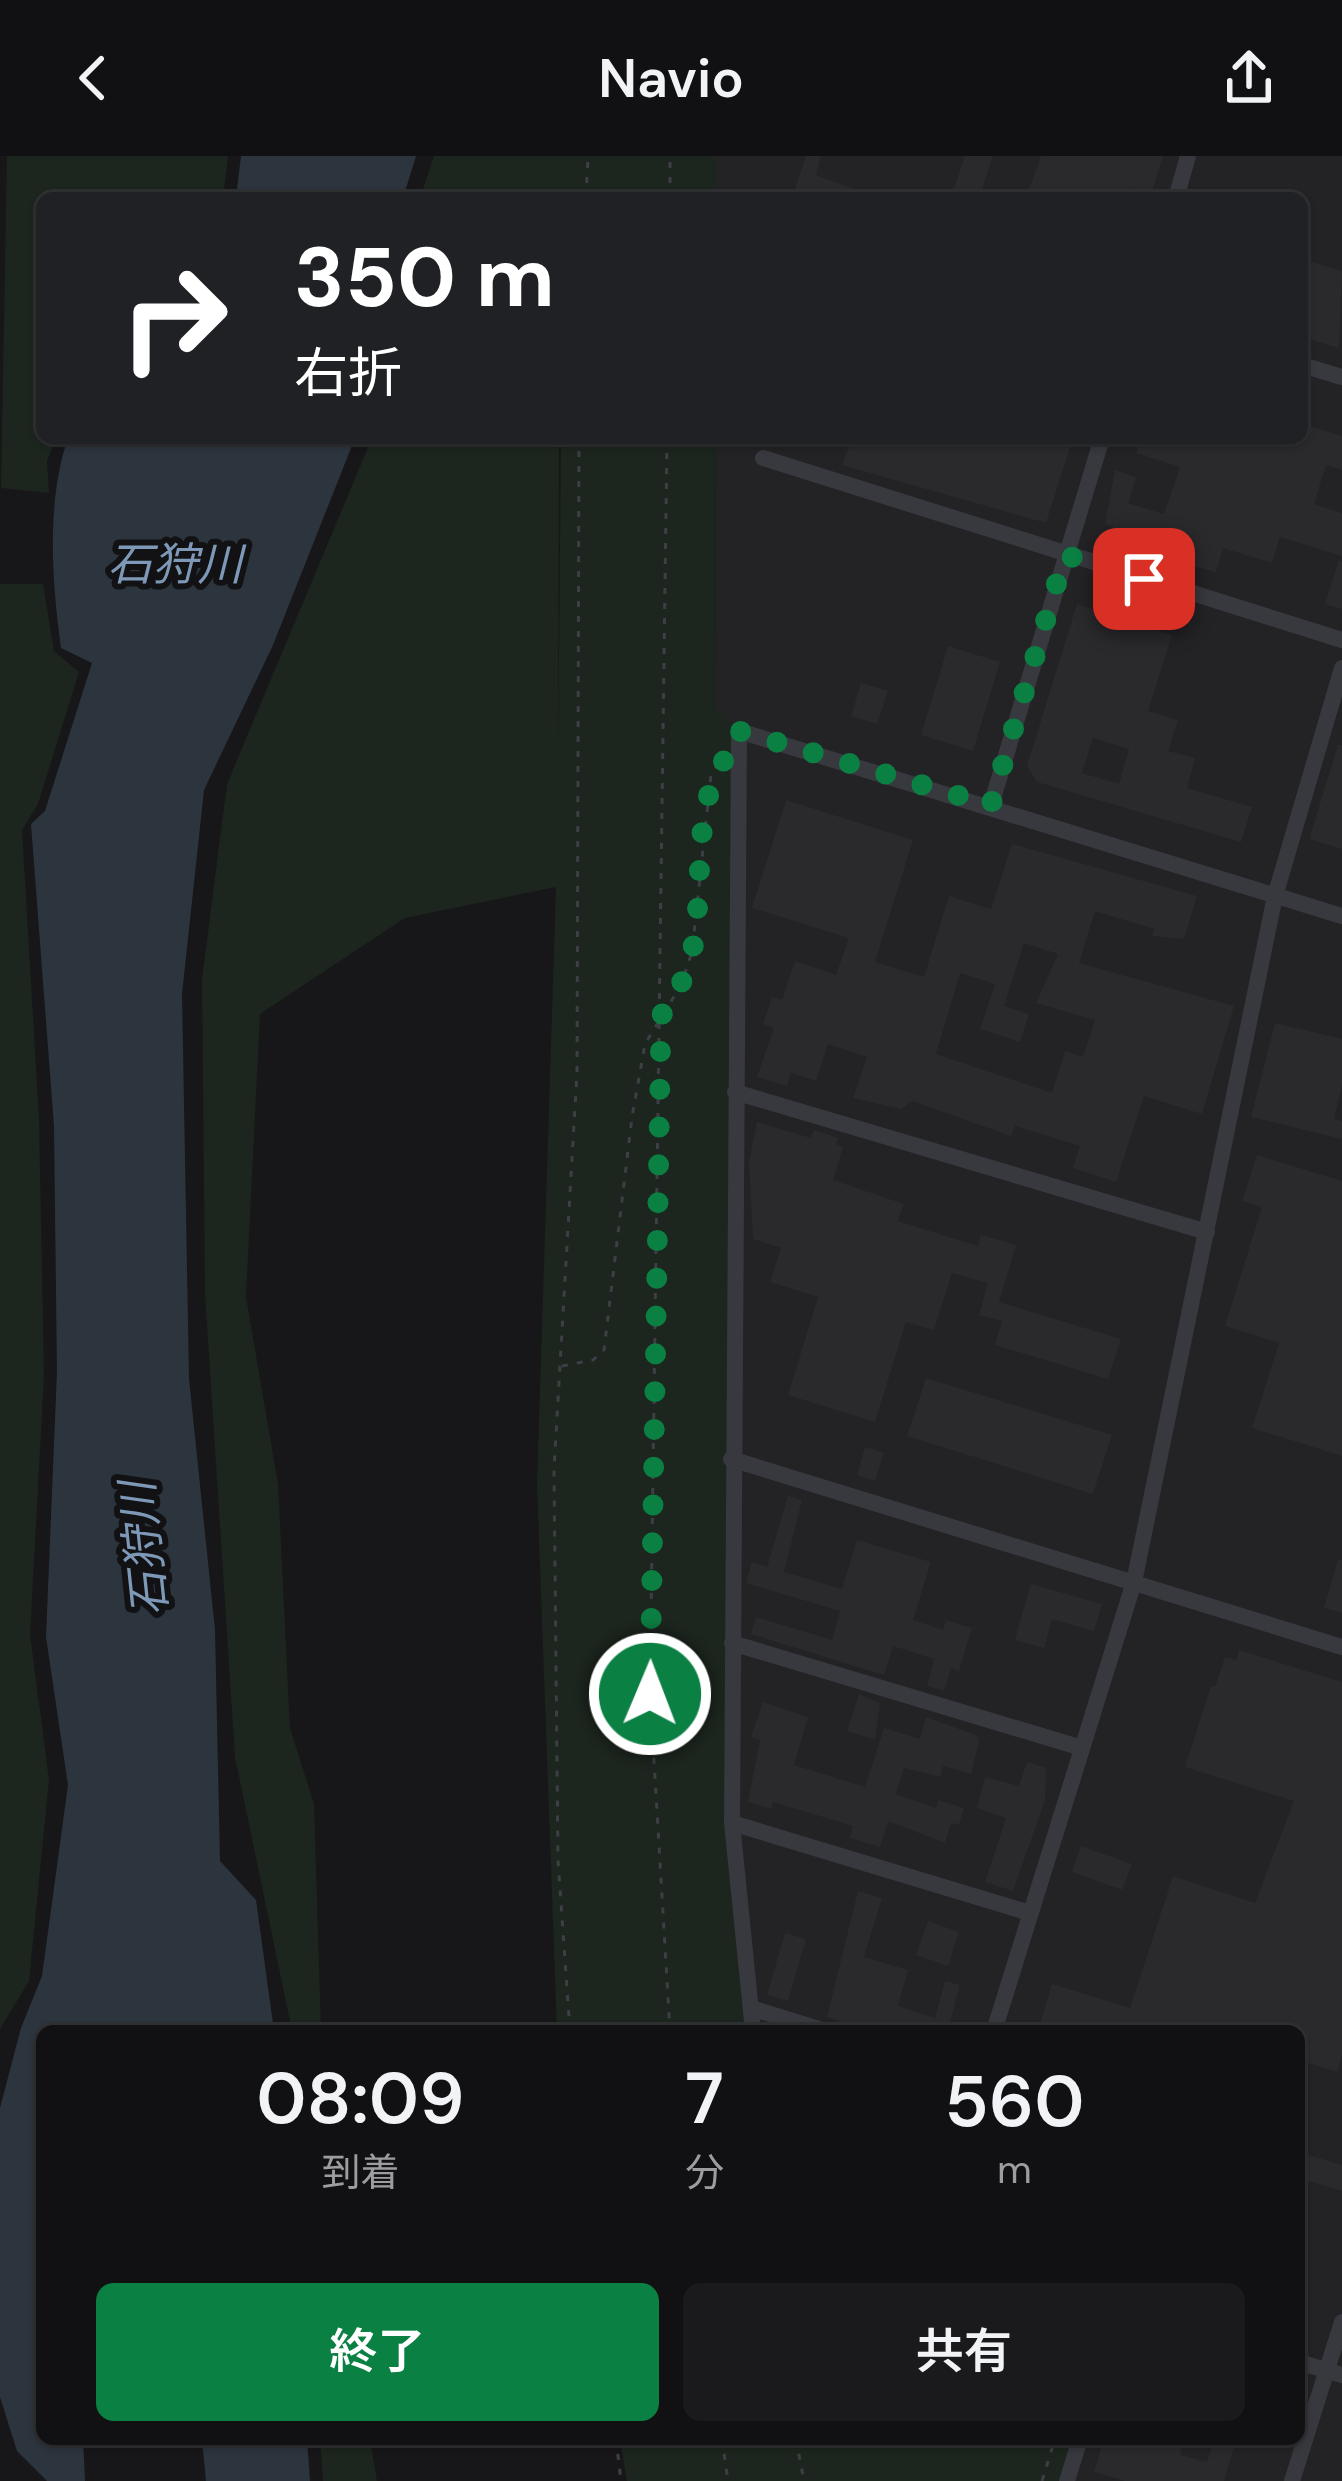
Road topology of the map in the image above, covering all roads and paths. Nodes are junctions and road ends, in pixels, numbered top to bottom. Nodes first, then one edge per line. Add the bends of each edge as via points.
1 (588, 156) edge
2 (670, 156) edge
3 (1188, 156) edge
4 (586, 192) edge
5 (670, 192) edge
6 (1178, 192) edge
7 (1308, 367) edge
8 (1342, 377) edge
9 (579, 444) edge
10 (667, 444) edge
11 (1100, 444) edge
12 (763, 458) dead end
13 (1065, 555) junction
14 (1342, 640) edge
15 (1342, 668) edge
16 (739, 744) junction
17 (991, 805) junction
18 (1275, 896) junction
19 (1342, 916) edge
20 (661, 1016) junction
21 (735, 1092) junction
22 (1207, 1232) junction
23 (560, 1366) junction
24 (731, 1459) junction
25 (1134, 1582) junction
26 (732, 1643) junction
27 (1342, 1647) edge
28 (1082, 1748) junction
29 (732, 1823) junction
30 (1030, 1913) junction
31 (751, 2008) junction
32 (570, 2025) edge
33 (670, 2025) edge
34 (752, 2025) edge
35 (806, 2025) edge
36 (996, 2025) edge
37 (1342, 2322) edge
38 (1305, 2364) edge
39 (1334, 2373) edge
40 (617, 2445) edge
41 (723, 2445) edge
42 (797, 2445) edge
43 (1053, 2445) edge
44 (1078, 2445) edge
45 (621, 2481) edge
46 (728, 2481) edge
47 (804, 2481) edge
48 (1042, 2481) edge
49 (1067, 2481) edge
50 (1292, 2481) edge

1 - 4 path
2 - 5 path
3 - 6 street
7 - 8 street
9 - 23 path via 577,1073
10 - 20 path
11 - 13 street
12 - 13 street
13 - 14 street
13 - 17 street
15 - 18 street
16 - 17 street via 739,731
16 - 20 path via 711,775 692,952
16 - 21 street
17 - 18 street
18 - 19 street
18 - 22 street
20 - 23 path via 645,1044 632,1117 604,1351
20 - 33 path via 650,1694
21 - 22 street
21 - 24 street
22 - 25 street
23 - 32 path via 554,1725
24 - 25 street
24 - 26 street
25 - 27 street
25 - 28 street
26 - 28 street
26 - 29 street
28 - 30 street
29 - 30 street
29 - 31 street
30 - 36 street
31 - 34 street
31 - 35 street
37 - 39 street
38 - 39 street
39 - 50 street
40 - 45 path
41 - 46 path
42 - 47 path
43 - 48 path
44 - 49 street

